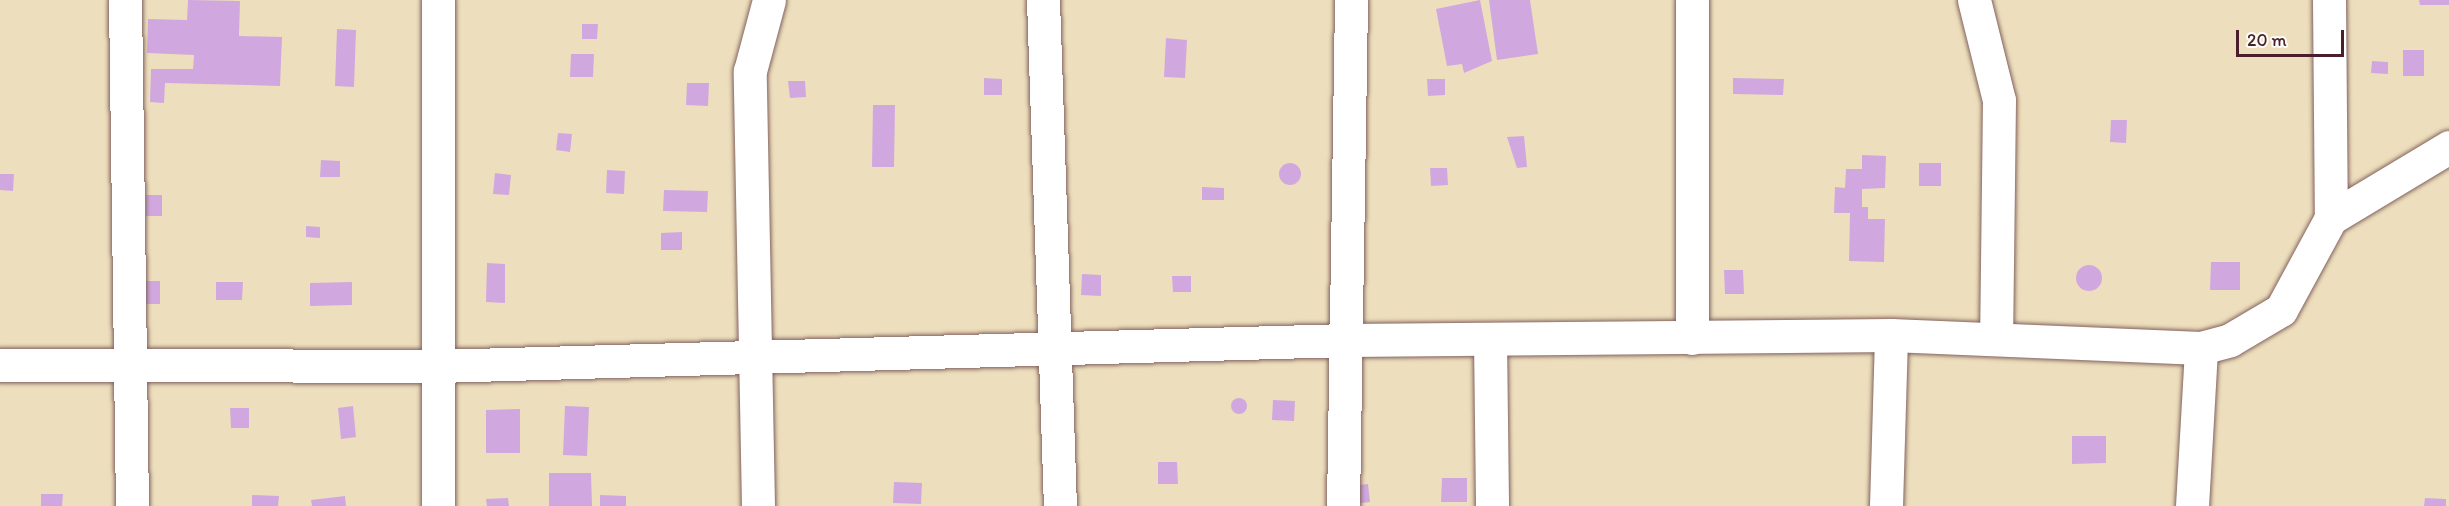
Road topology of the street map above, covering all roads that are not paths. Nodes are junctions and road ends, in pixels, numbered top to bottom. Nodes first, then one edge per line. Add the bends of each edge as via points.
1 (125, 0) edge
2 (438, 0) edge
3 (769, 0) edge
4 (1043, 0) edge
5 (1351, 0) edge
6 (1692, 0) edge
7 (1974, 0) edge
8 (2329, 0) edge
9 (2449, 147) edge
10 (2331, 218) junction
11 (1891, 335) junction
12 (1996, 336) junction
13 (1692, 338) junction
14 (1490, 339) junction
15 (1347, 340) junction
16 (1055, 348) junction
17 (2201, 348) junction
18 (755, 357) junction
19 (0, 365) edge
20 (131, 366) junction
21 (438, 366) junction
22 (132, 506) edge
23 (438, 506) edge
24 (758, 506) edge
25 (1060, 506) edge
26 (1343, 506) edge
27 (1492, 506) edge
28 (1886, 506) edge
29 (2192, 506) edge

1 - 20 street
2 - 21 street
3 - 18 street via 750,71
4 - 16 street
5 - 15 street
6 - 13 street
7 - 12 street via 1999,100
8 - 10 street
9 - 10 street
10 - 17 street via 2281,310 2230,340
11 - 12 street
11 - 13 street
11 - 28 street
12 - 17 street
13 - 14 street
14 - 15 street
14 - 27 street
15 - 16 street
15 - 26 street
16 - 18 street
16 - 25 street
17 - 29 street
18 - 21 street
18 - 24 street
19 - 20 street
20 - 21 street
20 - 22 street
21 - 23 street

